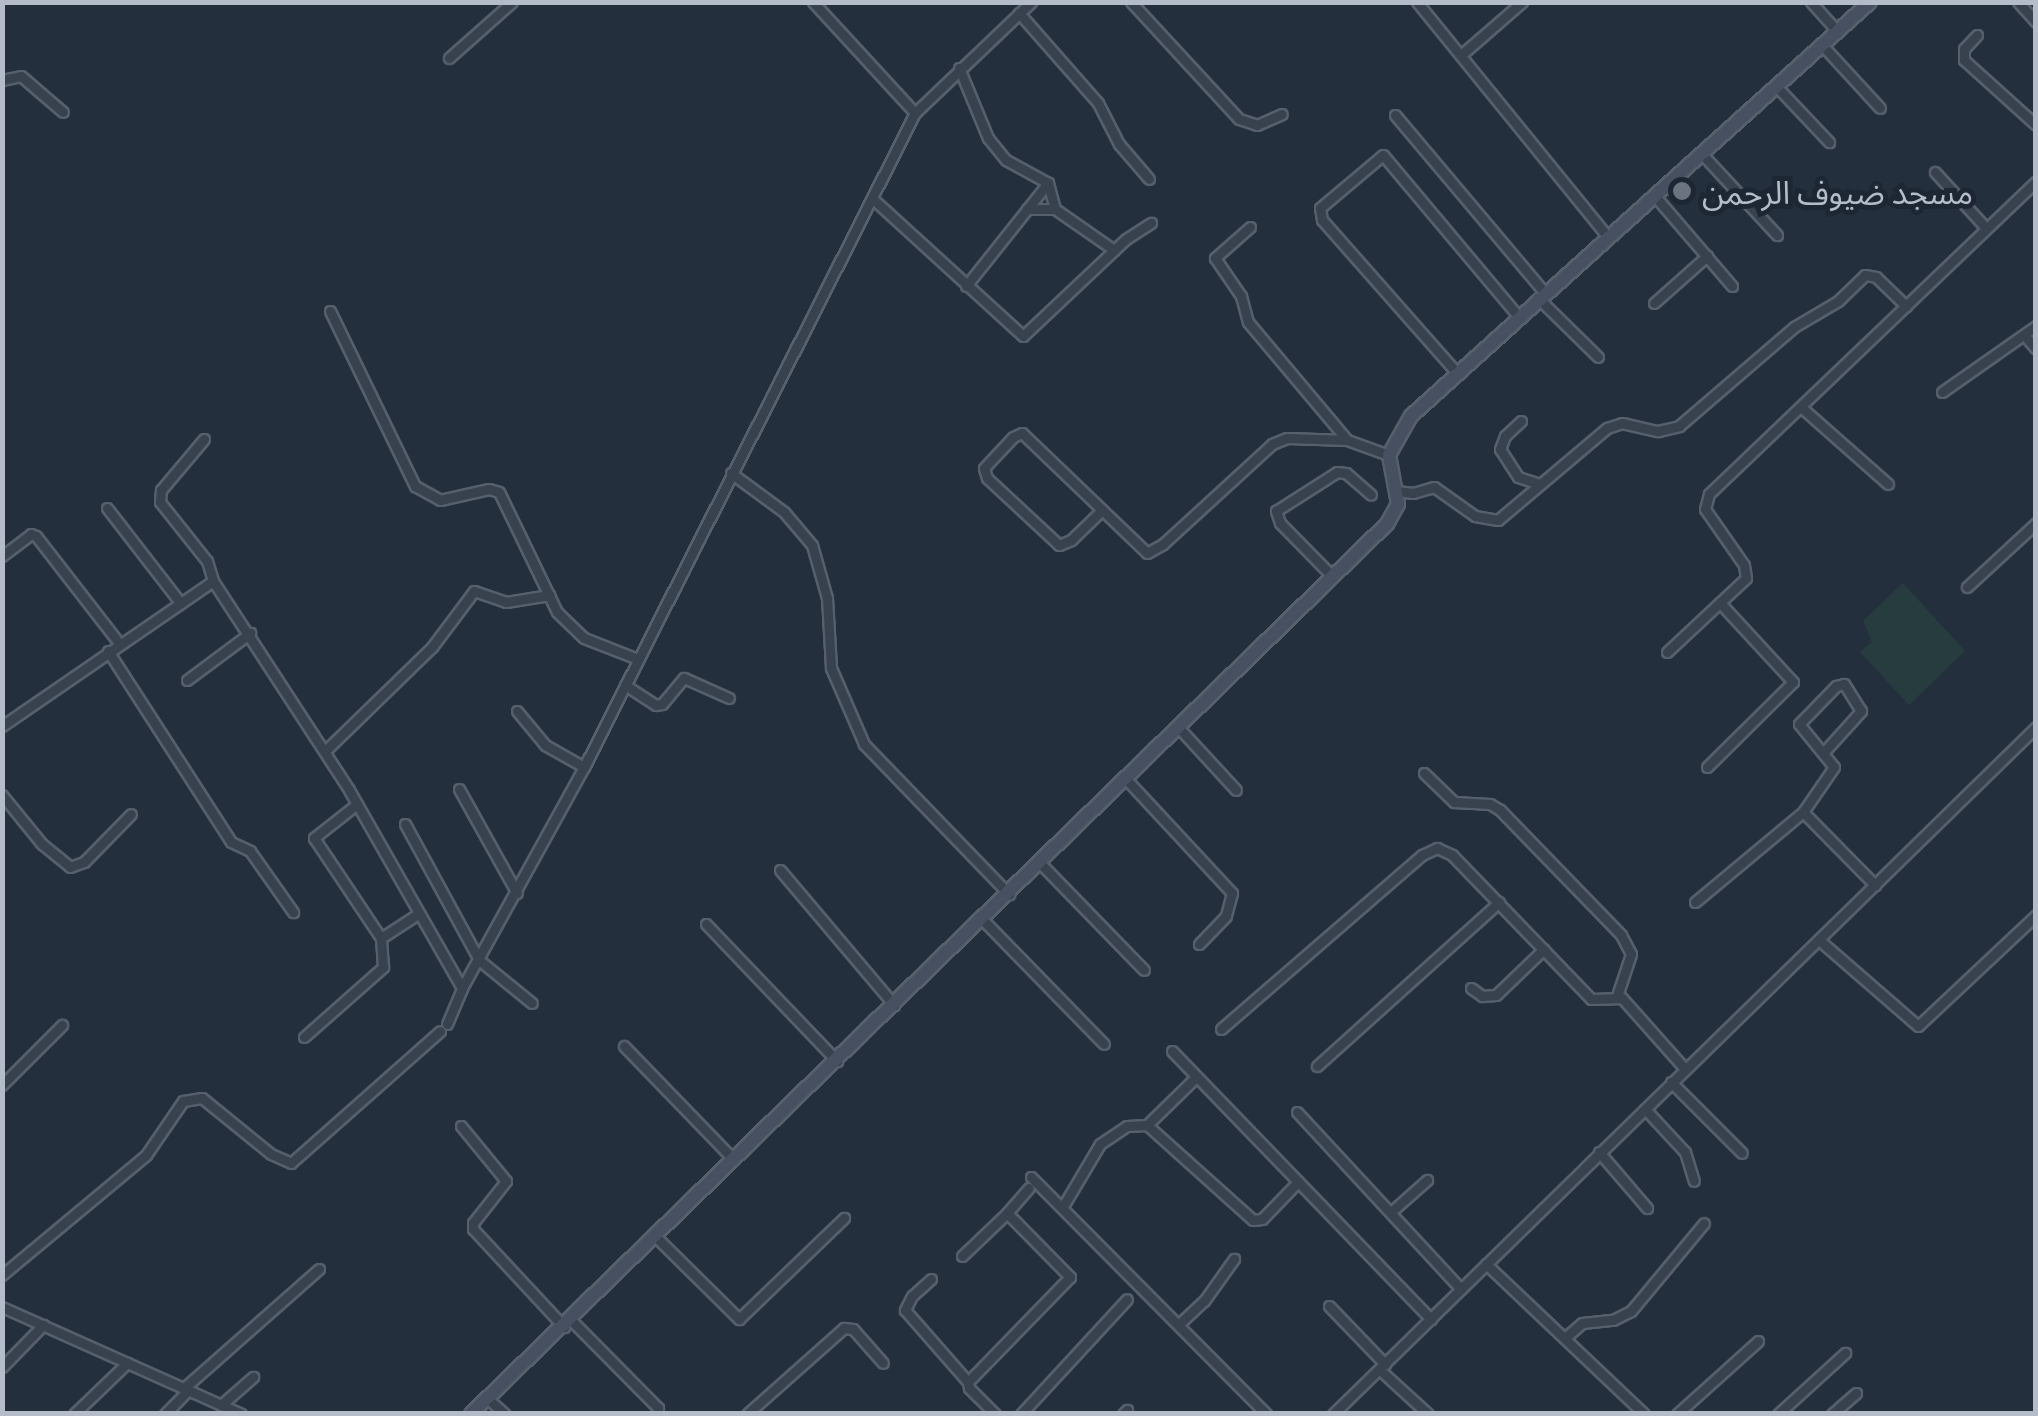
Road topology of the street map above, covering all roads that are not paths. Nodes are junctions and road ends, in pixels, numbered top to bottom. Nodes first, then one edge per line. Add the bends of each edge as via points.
1 (512, 2) edge
2 (813, 2) edge
3 (1031, 2) edge
4 (1131, 2) edge
5 (1417, 2) edge
6 (1522, 2) edge
7 (1811, 2) edge
8 (1870, 2) edge
9 (2018, 2) edge
10 (1019, 13) junction
11 (2036, 22) edge
12 (1837, 31) junction
13 (1977, 35) dead end
14 (1823, 46) junction
15 (1461, 55) junction
16 (448, 58) dead end
17 (959, 68) junction
18 (2, 80) edge
19 (1778, 87) junction
20 (1880, 108) dead end
21 (63, 112) dead end
22 (915, 113) junction
23 (1282, 114) dead end
24 (1395, 116) dead end
25 (2036, 124) edge
26 (1829, 142) dead end
27 (1701, 153) junction
28 (1935, 172) dead end
29 (1148, 179) dead end
30 (2036, 182) edge
31 (1048, 183) junction
32 (1654, 195) junction
33 (873, 200) junction
34 (1055, 208) junction
35 (1027, 209) junction
36 (1151, 223) dead end
37 (1250, 227) dead end
38 (1986, 228) junction
39 (1608, 236) junction
40 (1776, 236) dead end
41 (1114, 250) junction
42 (1707, 256) junction
43 (966, 286) junction
44 (1732, 286) dead end
45 (1541, 295) junction
46 (1654, 303) dead end
47 (1906, 306) junction
48 (330, 311) dead end
49 (1518, 316) junction
50 (2036, 326) edge
51 (2024, 334) junction
52 (2036, 349) edge
53 (1598, 357) dead end
54 (1457, 373) junction
55 (1942, 392) dead end
56 (1801, 406) junction
57 (1521, 421) dead end
58 (204, 439) dead end
59 (1346, 440) junction
60 (1389, 455) junction
61 (732, 474) junction
62 (1540, 484) junction
63 (1888, 484) dead end
64 (1398, 490) junction
65 (1371, 494) dead end
66 (107, 508) dead end
67 (1102, 510) junction
68 (2036, 524) edge
69 (2, 556) edge
70 (1332, 576) junction
71 (213, 581) junction
72 (1967, 587) dead end
73 (549, 595) junction
74 (179, 601) junction
75 (1720, 603) junction
76 (250, 633) junction
77 (119, 643) junction
78 (108, 650) junction
79 (1667, 652) dead end
80 (638, 658) junction
81 (187, 680) dead end
82 (625, 685) junction
83 (729, 698) dead end
84 (518, 711) dead end
85 (2, 726) edge
86 (2036, 727) edge
87 (1179, 728) junction
88 (325, 751) junction
89 (1823, 753) junction
90 (1707, 766) dead end
91 (584, 768) junction
92 (1424, 773) dead end
93 (1126, 779) junction
94 (459, 788) dead end
95 (1236, 790) dead end
96 (2, 796) edge
97 (357, 804) junction
98 (1803, 812) junction
99 (131, 814) dead end
100 (405, 824) dead end
101 (1040, 863) junction
102 (780, 870) dead end
103 (1875, 885) junction
104 (517, 894) junction
105 (1009, 894) junction
106 (1499, 902) junction
107 (1695, 902) dead end
108 (293, 912) dead end
109 (418, 914) junction
110 (2036, 915) edge
111 (983, 920) junction
112 (706, 924) dead end
113 (381, 938) junction
114 (1819, 940) junction
115 (1199, 944) dead end
116 (1544, 949) junction
117 (479, 960) junction
118 (1144, 970) dead end
119 (462, 988) junction
120 (1470, 988) dead end
121 (1616, 996) junction
122 (532, 1004) dead end
123 (894, 1005) junction
124 (62, 1025) dead end
125 (1221, 1029) dead end
126 (304, 1037) dead end
127 (1104, 1044) dead end
128 (624, 1046) dead end
129 (1172, 1051) dead end
130 (837, 1061) junction
131 (1317, 1066) dead end
132 (1685, 1069) junction
133 (1196, 1076) junction
134 (3, 1080) edge
135 (1671, 1082) junction
136 (1645, 1109) junction
137 (1297, 1112) dead end
138 (1148, 1124) junction
139 (461, 1126) dead end
140 (1599, 1152) junction
141 (1742, 1153) dead end
142 (734, 1160) junction
143 (1427, 1180) dead end
144 (1694, 1181) dead end
145 (1298, 1182) junction
146 (1062, 1208) junction
147 (1647, 1208) dead end
148 (1392, 1211) junction
149 (1006, 1213) junction
150 (844, 1218) dead end
151 (1704, 1224) dead end
152 (656, 1238) junction
153 (962, 1256) dead end
154 (1234, 1259) dead end
155 (1486, 1264) junction
156 (319, 1269) dead end
157 (2, 1275) edge
158 (931, 1279) dead end
159 (1461, 1289) junction
160 (1128, 1299) dead end
161 (1329, 1306) dead end
162 (2, 1307) edge
163 (1430, 1318) junction
164 (568, 1324) junction
165 (1179, 1324) junction
166 (43, 1326) junction
167 (1566, 1336) junction
168 (1758, 1341) dead end
169 (1845, 1353) dead end
170 (883, 1362) dead end
171 (127, 1363) junction
172 (2, 1366) edge
173 (1383, 1367) junction
174 (253, 1378) dead end
175 (968, 1382) junction
176 (186, 1389) junction
177 (1856, 1393) dead end
178 (487, 1398) junction
179 (220, 1404) junction
180 (74, 1414) edge
181 (165, 1414) edge
182 (240, 1414) edge
183 (471, 1414) edge
184 (505, 1414) edge
185 (658, 1414) edge
186 (747, 1414) edge
187 (995, 1414) edge
188 (1021, 1414) edge
189 (1266, 1414) edge
190 (1334, 1414) edge
191 (1428, 1414) edge
192 (1644, 1414) edge
193 (1677, 1414) edge
194 (1778, 1414) edge
195 (1832, 1414) edge

1 - 16 street
2 - 22 street
3 - 10 street
4 - 23 street via 1238,119 1257,125
5 - 15 street
6 - 15 street
7 - 12 street
8 - 12 street
9 - 11 street
10 - 17 street
10 - 29 street via 1098,102 1118,144
12 - 14 street
13 - 25 street via 1964,48 1964,60
14 - 19 street
14 - 20 street
15 - 39 street
17 - 22 street
17 - 31 street via 988,138 1017,169
18 - 21 street via 21,76
19 - 26 street
19 - 27 street
22 - 33 street
24 - 45 street
27 - 32 street
27 - 40 street
28 - 38 street
30 - 38 street
31 - 34 street
31 - 35 street
32 - 39 street
32 - 42 street
33 - 43 street
33 - 61 street
34 - 35 street
34 - 41 street
35 - 43 street
36 - 41 street
37 - 59 street via 1217,254 1217,264 1241,296 1253,329
38 - 47 street
39 - 45 street
41 - 43 street via 1023,336
42 - 44 street
42 - 46 street
45 - 49 street
45 - 53 street
47 - 56 street
47 - 62 street via 1866,274 1679,426 1658,431 1614,424
48 - 73 street via 415,486 440,500 499,492
49 - 54 street
49 - 54 street via 1383,156 1320,208 1322,220
50 - 51 street
51 - 52 street
51 - 55 street
54 - 60 street via 1401,428
56 - 63 street
56 - 75 street via 1706,498 1708,514 1747,572
57 - 62 street via 1500,449 1518,477
58 - 71 street via 159,495 211,568
59 - 60 street
59 - 67 street via 1287,438 1272,444 1147,552
60 - 64 street
61 - 80 street
61 - 105 street via 784,512 812,544 827,598 831,668 864,744
62 - 64 street via 1491,521 1434,488
64 - 70 street via 1392,518
65 - 70 street via 1337,472 1276,511
66 - 74 street
67 - 67 street via 1022,433 984,468 1059,545
68 - 72 street
69 - 77 street via 36,536
70 - 87 street
71 - 74 street
71 - 76 street
73 - 80 street via 584,638
73 - 88 street via 515,603 474,591 420,661
74 - 77 street
75 - 79 street
75 - 90 street via 1793,682
76 - 81 street
76 - 88 street
77 - 78 street
78 - 85 street
78 - 108 street via 232,842 250,851
80 - 82 street
82 - 83 street via 656,706 684,678
82 - 91 street
84 - 91 street via 545,745
86 - 103 street
87 - 93 street
87 - 95 street
88 - 97 street
89 - 89 street via 1799,724 1844,684 1861,711
89 - 98 street via 1834,772
91 - 104 street
92 - 121 street via 1454,802 1500,810 1621,935 1631,954
93 - 101 street
93 - 115 street via 1232,893 1226,916
94 - 104 street
96 - 99 street via 70,867 84,862
97 - 109 street
97 - 113 street via 314,838
98 - 103 street
98 - 107 street
100 - 117 street
101 - 105 street
101 - 118 street
102 - 123 street
103 - 114 street
104 - 117 street
105 - 111 street
106 - 116 street
106 - 125 street via 1445,850 1429,850
106 - 131 street
109 - 113 street
109 - 119 street
110 - 114 street via 1918,1026
111 - 123 street
111 - 127 street
112 - 130 street
113 - 126 street via 383,967
114 - 132 street
116 - 120 street via 1496,995
116 - 121 street via 1591,999
117 - 119 street
117 - 122 street
119 - 157 street via 444,1028 291,1163 202,1098 183,1101 146,1155
121 - 132 street
123 - 130 street
124 - 134 street
128 - 142 street
129 - 133 street
130 - 142 street
132 - 135 street
133 - 138 street
133 - 145 street
135 - 136 street
135 - 141 street
136 - 140 street
136 - 144 street via 1685,1152
137 - 148 street
138 - 145 street via 1253,1220 1262,1219
138 - 146 street via 1127,1126 1100,1144
139 - 164 street via 506,1181 473,1230
140 - 147 street
140 - 155 street
142 - 152 street
143 - 148 street
145 - 163 street
146 - 149 street via 1030,1182
146 - 165 street
148 - 159 street
149 - 153 street
149 - 175 street via 1070,1277
150 - 152 street via 739,1319
151 - 167 street via 1631,1311 1582,1322
152 - 164 street
154 - 165 street
155 - 159 street
155 - 167 street
156 - 176 street
158 - 175 street via 905,1310
159 - 163 street
160 - 188 street
161 - 173 street
162 - 166 street
163 - 173 street
164 - 178 street
164 - 185 street
165 - 189 street
166 - 171 street
166 - 172 street
167 - 192 street
168 - 193 street
169 - 194 street
170 - 186 street via 853,1329 844,1328
171 - 176 street
171 - 180 street
173 - 190 street
173 - 191 street
174 - 179 street
175 - 187 street
176 - 179 street
176 - 181 street
177 - 195 street
178 - 183 street
178 - 184 street
179 - 182 street

